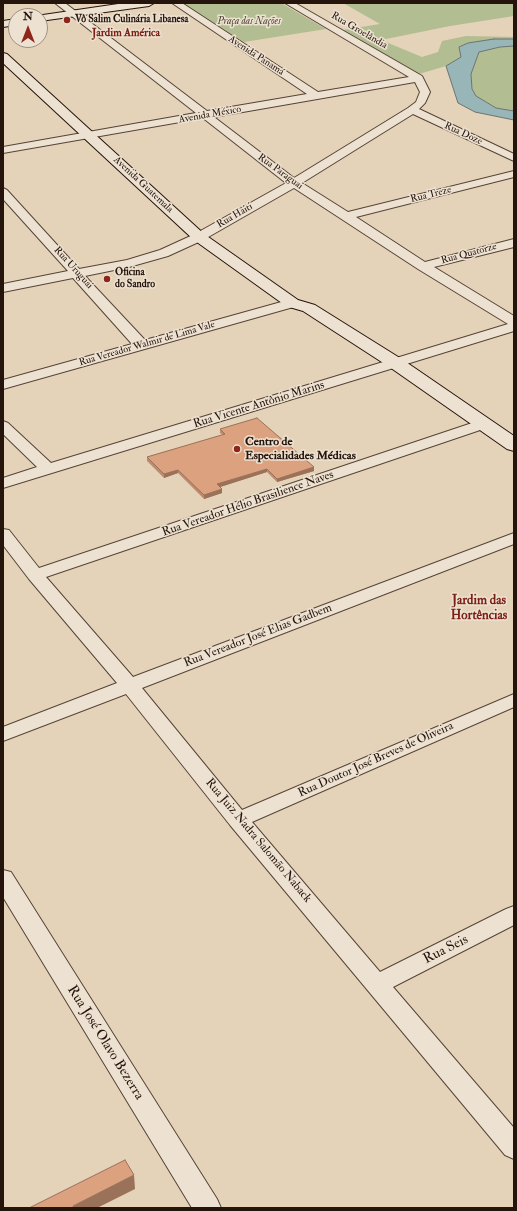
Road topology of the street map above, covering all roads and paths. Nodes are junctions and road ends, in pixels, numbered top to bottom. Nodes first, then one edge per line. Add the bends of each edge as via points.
1 (59, 3) edge
2 (149, 3) edge
3 (176, 3) edge
4 (289, 3) edge
5 (73, 14) junction
6 (48, 17) edge
7 (3, 56) edge
8 (418, 78) junction
9 (317, 96) junction
10 (412, 110) junction
11 (206, 116) junction
12 (89, 136) junction
13 (3, 150) edge
14 (514, 158) edge
15 (514, 174) edge
16 (294, 183) junction
17 (3, 192) edge
18 (347, 216) junction
19 (199, 237) junction
20 (514, 242) edge
21 (423, 266) junction
22 (78, 273) junction
23 (3, 288) edge
24 (292, 303) junction
25 (514, 322) edge
26 (514, 327) edge
27 (142, 345) junction
28 (390, 366) junction
29 (3, 385) edge
30 (3, 426) edge
31 (477, 426) junction
32 (514, 445) edge
33 (514, 460) edge
34 (48, 469) junction
35 (3, 483) edge
36 (3, 534) edge
37 (514, 538) edge
38 (35, 575) junction
39 (129, 685) junction
40 (514, 700) edge
41 (3, 734) edge
42 (238, 820) junction
43 (3, 878) edge
44 (514, 915) edge
45 (378, 984) junction
46 (514, 1147) edge
47 (207, 1208) edge

1 - 5 street, Rua Paraguai
2 - 5 street
3 - 9 street, Avenida Panamá
4 - 8 street, Rua Groelândia
5 - 6 street
5 - 11 street, Rua Paraguai
7 - 12 street, Avenida Guatemala
8 - 9 street, Avenida México
8 - 10 street, Rua Haiti via 425,92 420,103
9 - 11 street, Avenida México
10 - 14 street, Rua Doze
10 - 16 street, Rua Haiti
11 - 12 street, Avenida México
11 - 16 street, Rua Paraguai
12 - 13 street, Avenida México
12 - 19 street, Avenida Guatemala
15 - 18 street, Rua Treze
16 - 18 street, Rua Paraguai
16 - 19 street, Rua Haiti
17 - 22 street, Rua Uruguai
18 - 21 street, Rua Paraguai
19 - 22 street, Rua Haiti via 164,253
19 - 24 street, Avenida Guatemala
20 - 21 street, Rua Quatorze
21 - 25 street, Rua Paraguai
22 - 23 street, Rua Haiti
22 - 27 street, Rua Uruguai
24 - 27 street, Rua Vereador Walmir de Lima Vale
24 - 28 street, Avenida Guatemala via 298,311
26 - 28 street, Rua Vicente Antônio Marins
27 - 29 street, Rua Vereador Walmir de Lima Vale
28 - 31 street, Avenida Guatemala
28 - 34 street, Rua Vicente Antônio Marins
30 - 34 street
31 - 32 street
31 - 33 street
31 - 38 street, Rua Vereador Hélio Brasilience Naves
34 - 35 street, Rua Vicente Antônio Marins
36 - 38 street, Rua Juiz Nadra Salomão Naback
37 - 39 street, Rua Vereador José Elias Gadbem
38 - 39 street, Rua Juiz Nadra Salomão Naback
39 - 41 street, Rua Vereador José Elias Gadbem
39 - 42 street, Rua Juiz Nadra Salomão Naback
40 - 42 street, Rua Doutor José Breves de Oliveira
42 - 45 street, Rua Juiz Nadra Salomão Naback
43 - 47 street, Rua José Olavo Bezerra
44 - 45 street, Rua Seis
45 - 46 street, Rua Juiz Nadra Salomão Naback

